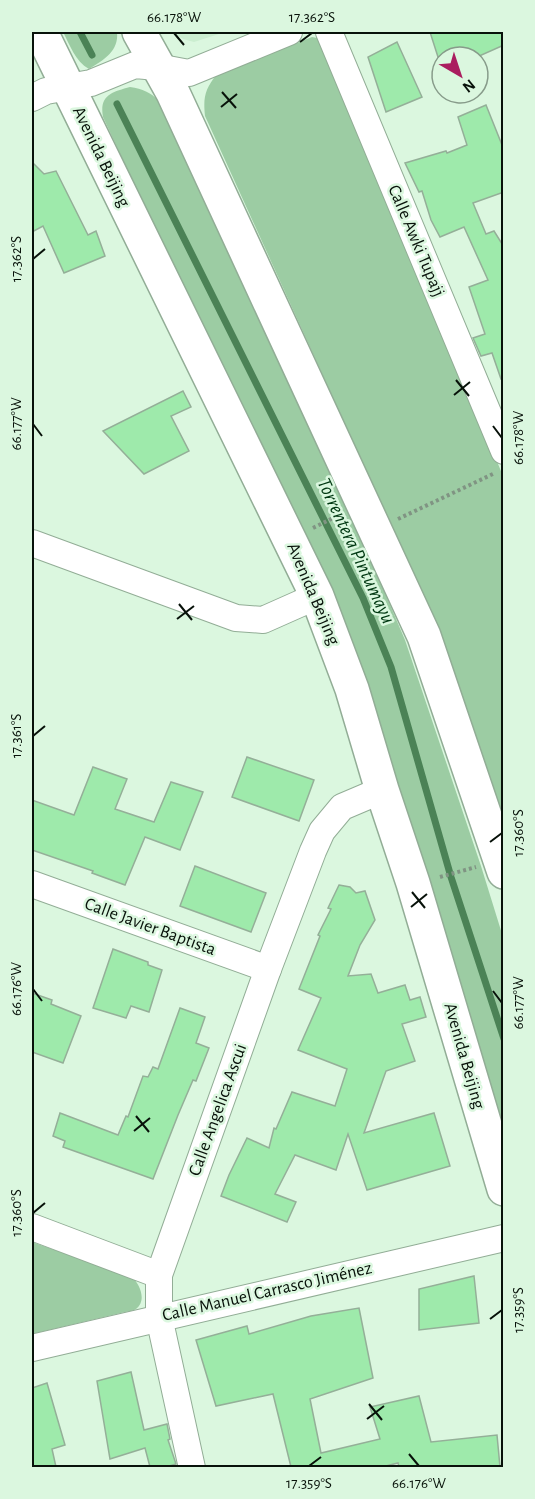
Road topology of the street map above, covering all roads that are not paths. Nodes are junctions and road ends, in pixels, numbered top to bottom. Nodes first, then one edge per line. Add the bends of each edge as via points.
1 (41, 32) edge
2 (139, 32) edge
3 (289, 32) edge
4 (328, 32) edge
5 (157, 67) junction
6 (67, 86) junction
7 (32, 98) edge
8 (502, 460) edge
9 (32, 543) edge
10 (317, 596) junction
11 (382, 790) junction
12 (504, 873) edge
13 (32, 884) edge
14 (268, 969) junction
15 (504, 1189) edge
16 (32, 1227) edge
17 (504, 1238) edge
18 (159, 1275) junction
19 (159, 1317) junction
20 (32, 1348) edge
21 (192, 1467) edge

1 - 6 main road, Avenida Beijing
2 - 5 main road
3 - 5 street via 189,72
4 - 8 street, Calle Awki Tupajj
5 - 6 street via 135,65 91,83
5 - 12 main road via 424,636
6 - 7 street
6 - 10 main road, Avenida Beijing
9 - 10 street via 236,618 263,620
10 - 11 main road, Avenida Beijing via 352,688
11 - 14 street, Calle Angelica Ascui via 342,807 322,831
11 - 15 main road, Avenida Beijing
13 - 14 street, Calle Javier Baptista
14 - 18 street, Calle Angelica Ascui
16 - 18 street
17 - 19 street, Calle Manuel Carrasco Jiménez
18 - 19 street, Calle Angelica Ascui
19 - 20 street, Calle Manuel Carrasco Jiménez
19 - 21 street, Calle Angelica Ascui

